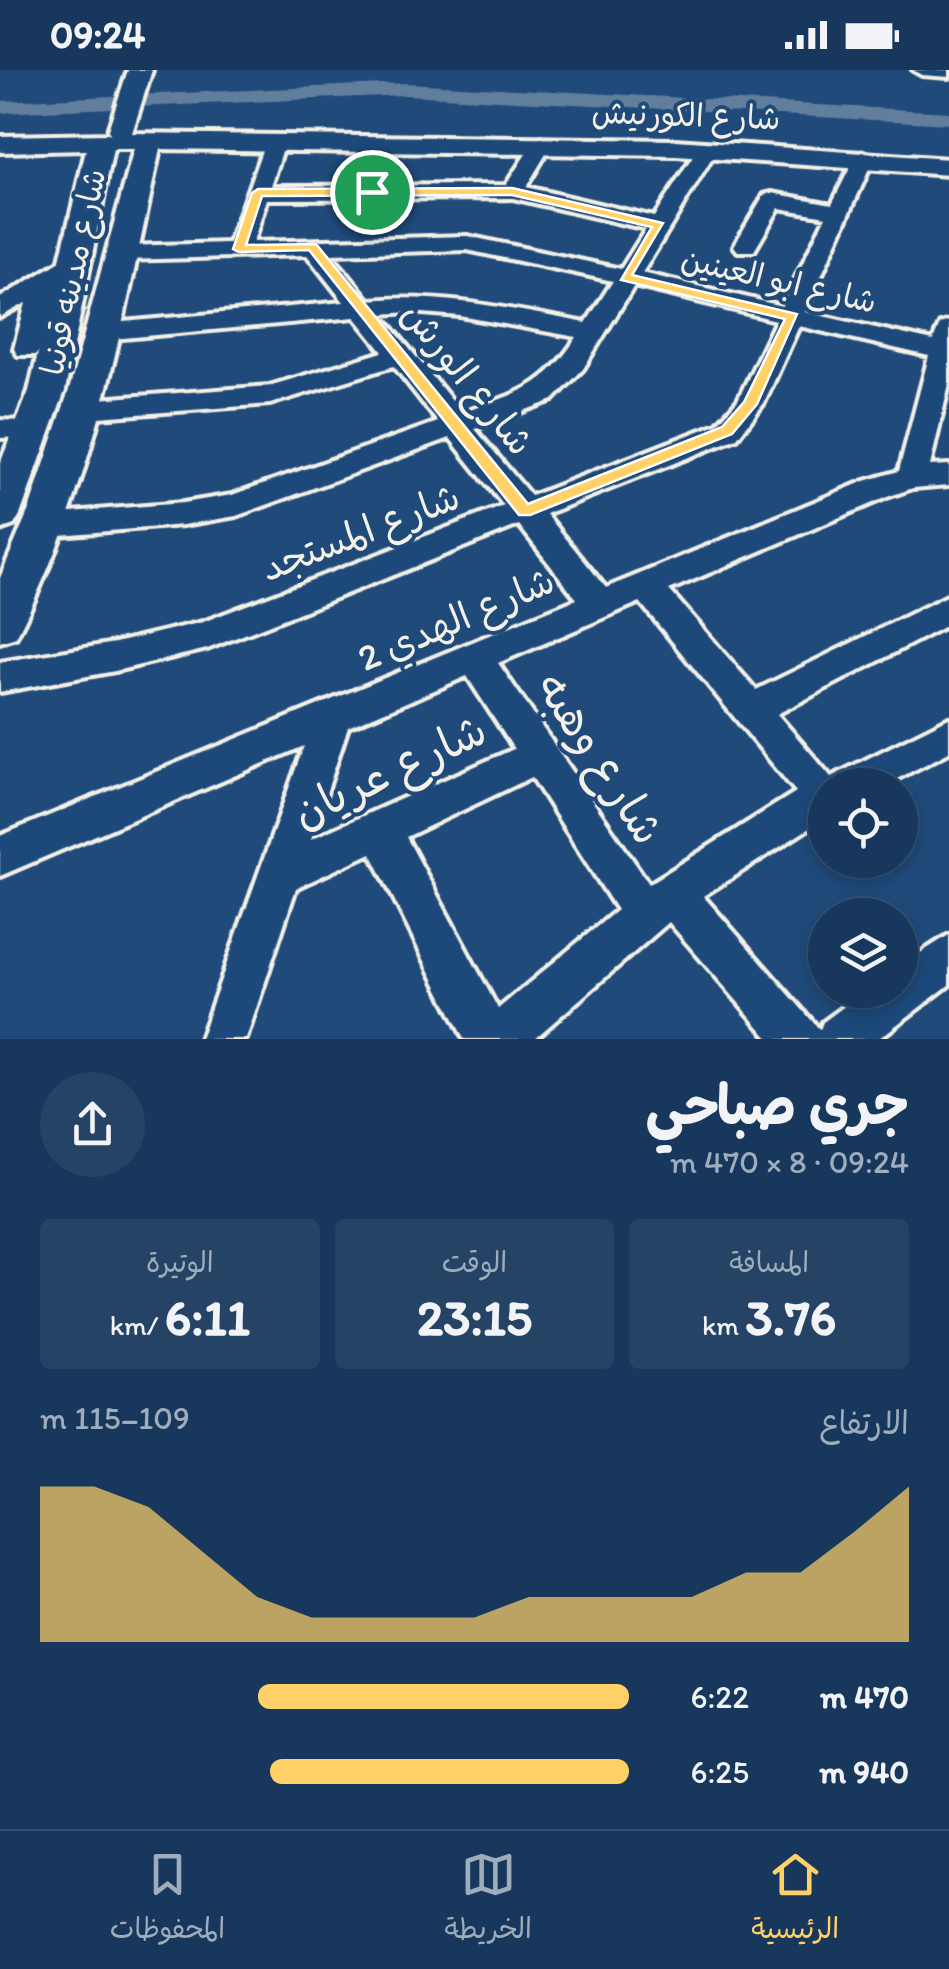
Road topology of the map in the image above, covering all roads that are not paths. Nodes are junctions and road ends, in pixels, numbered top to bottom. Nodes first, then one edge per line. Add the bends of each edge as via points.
1 (140, 70) edge
2 (922, 70) edge
3 (949, 72) edge
4 (124, 131) junction
5 (0, 134) edge
6 (275, 142) junction
7 (0, 144) edge
8 (542, 144) junction
9 (707, 150) junction
10 (949, 156) edge
11 (864, 158) junction
12 (949, 167) edge
13 (512, 191) junction
14 (258, 193) junction
15 (840, 212) junction
16 (130, 215) junction
17 (86, 217) junction
18 (659, 225) junction
19 (312, 246) junction
20 (746, 246) dead end
21 (239, 249) junction
22 (122, 253) junction
23 (79, 256) junction
24 (625, 277) junction
25 (44, 279) junction
26 (0, 308) edge
27 (360, 308) junction
28 (792, 317) junction
29 (102, 332) junction
30 (593, 332) junction
31 (947, 337) edge
32 (27, 349) dead end
33 (400, 356) junction
34 (84, 409) junction
35 (457, 426) junction
36 (17, 429) edge
37 (949, 475) edge
38 (912, 478) junction
39 (525, 511) junction
40 (0, 515) edge
41 (46, 524) junction
42 (646, 586) junction
43 (601, 605) junction
44 (949, 608) edge
45 (0, 624) edge
46 (475, 658) junction
47 (0, 677) edge
48 (751, 710) junction
49 (333, 716) junction
50 (949, 734) edge
51 (540, 756) junction
52 (881, 768) edge
53 (808, 777) edge
54 (808, 806) edge
55 (380, 829) junction
56 (0, 856) edge
57 (280, 874) junction
58 (657, 903) junction
59 (949, 957) edge
60 (224, 1039) edge
61 (490, 1039) edge
62 (499, 1039) edge
63 (801, 1039) edge
64 (840, 1039) edge

1 - 4 main road
2 - 3 street
4 - 5 main road, شارع الكورنيش
4 - 6 main road, شارع الكورنيش
4 - 7 main road, شارع الكورنيش
4 - 10 main road, شارع الكورنيش via 645,138
4 - 16 main road, شارع مدينه قونيا
4 - 17 main road, شارع مدينه قونيا
6 - 8 main road, شارع الكورنيش
6 - 14 street
8 - 9 main road, شارع الكورنيش
8 - 13 street
9 - 11 main road, شارع الكورنيش
9 - 18 street
11 - 12 main road, شارع الكورنيش
11 - 15 street, شارع المستجد
13 - 14 street
13 - 18 street
14 - 21 street
15 - 20 street via 772,200
15 - 28 street, شارع المستجد
16 - 17 main road
16 - 22 main road, شارع مدينه قونيا
17 - 23 main road, شارع مدينه قونيا
18 - 24 street
19 - 21 street, شارع ابو العينين
19 - 24 street, شارع ابو العينين via 466,243
19 - 27 street, شارع الورش
21 - 22 street, شارع ابو العينين
22 - 29 main road, شارع مدينه قونيا
23 - 25 street
23 - 36 main road, شارع مدينه قونيا
24 - 28 street, شارع ابو العينين
24 - 30 street
25 - 26 street
25 - 32 street
27 - 29 street
27 - 30 street via 433,305
27 - 33 street, شارع الورش
28 - 31 street, شارع ابو العينين
28 - 39 street, شارع المستجد via 750,404 727,430
29 - 34 main road, شارع مدينه قونيا
30 - 35 street via 553,387
31 - 38 street
33 - 34 street via 270,395
33 - 35 street, شارع الورش
34 - 41 main road, شارع مدينه قونيا
35 - 39 street, شارع الورش
35 - 41 street via 236,504
36 - 40 main road, شارع مدينه قونيا
37 - 38 street, شارع الهدي 2
38 - 42 street, شارع الهدي 2
39 - 43 street, شارع الورش
39 - 47 street, شارع المستجد via 207,635
41 - 45 main road, شارع مدينه قونيا
42 - 43 street, شارع الهدي 2
42 - 48 street
43 - 46 street, شارع الهدي 2
44 - 48 street
46 - 49 street, شارع الهدي 2
46 - 51 street, شارع وهبه
48 - 53 street
49 - 56 street, شارع الهدي 2
49 - 57 street
50 - 52 street
51 - 55 street, شارع عريان
51 - 58 street, شارع وهبه
54 - 58 street
55 - 57 street, شارع عريان
55 - 61 street
57 - 60 street
58 - 62 street
58 - 63 street, شارع وهبه
59 - 64 street

